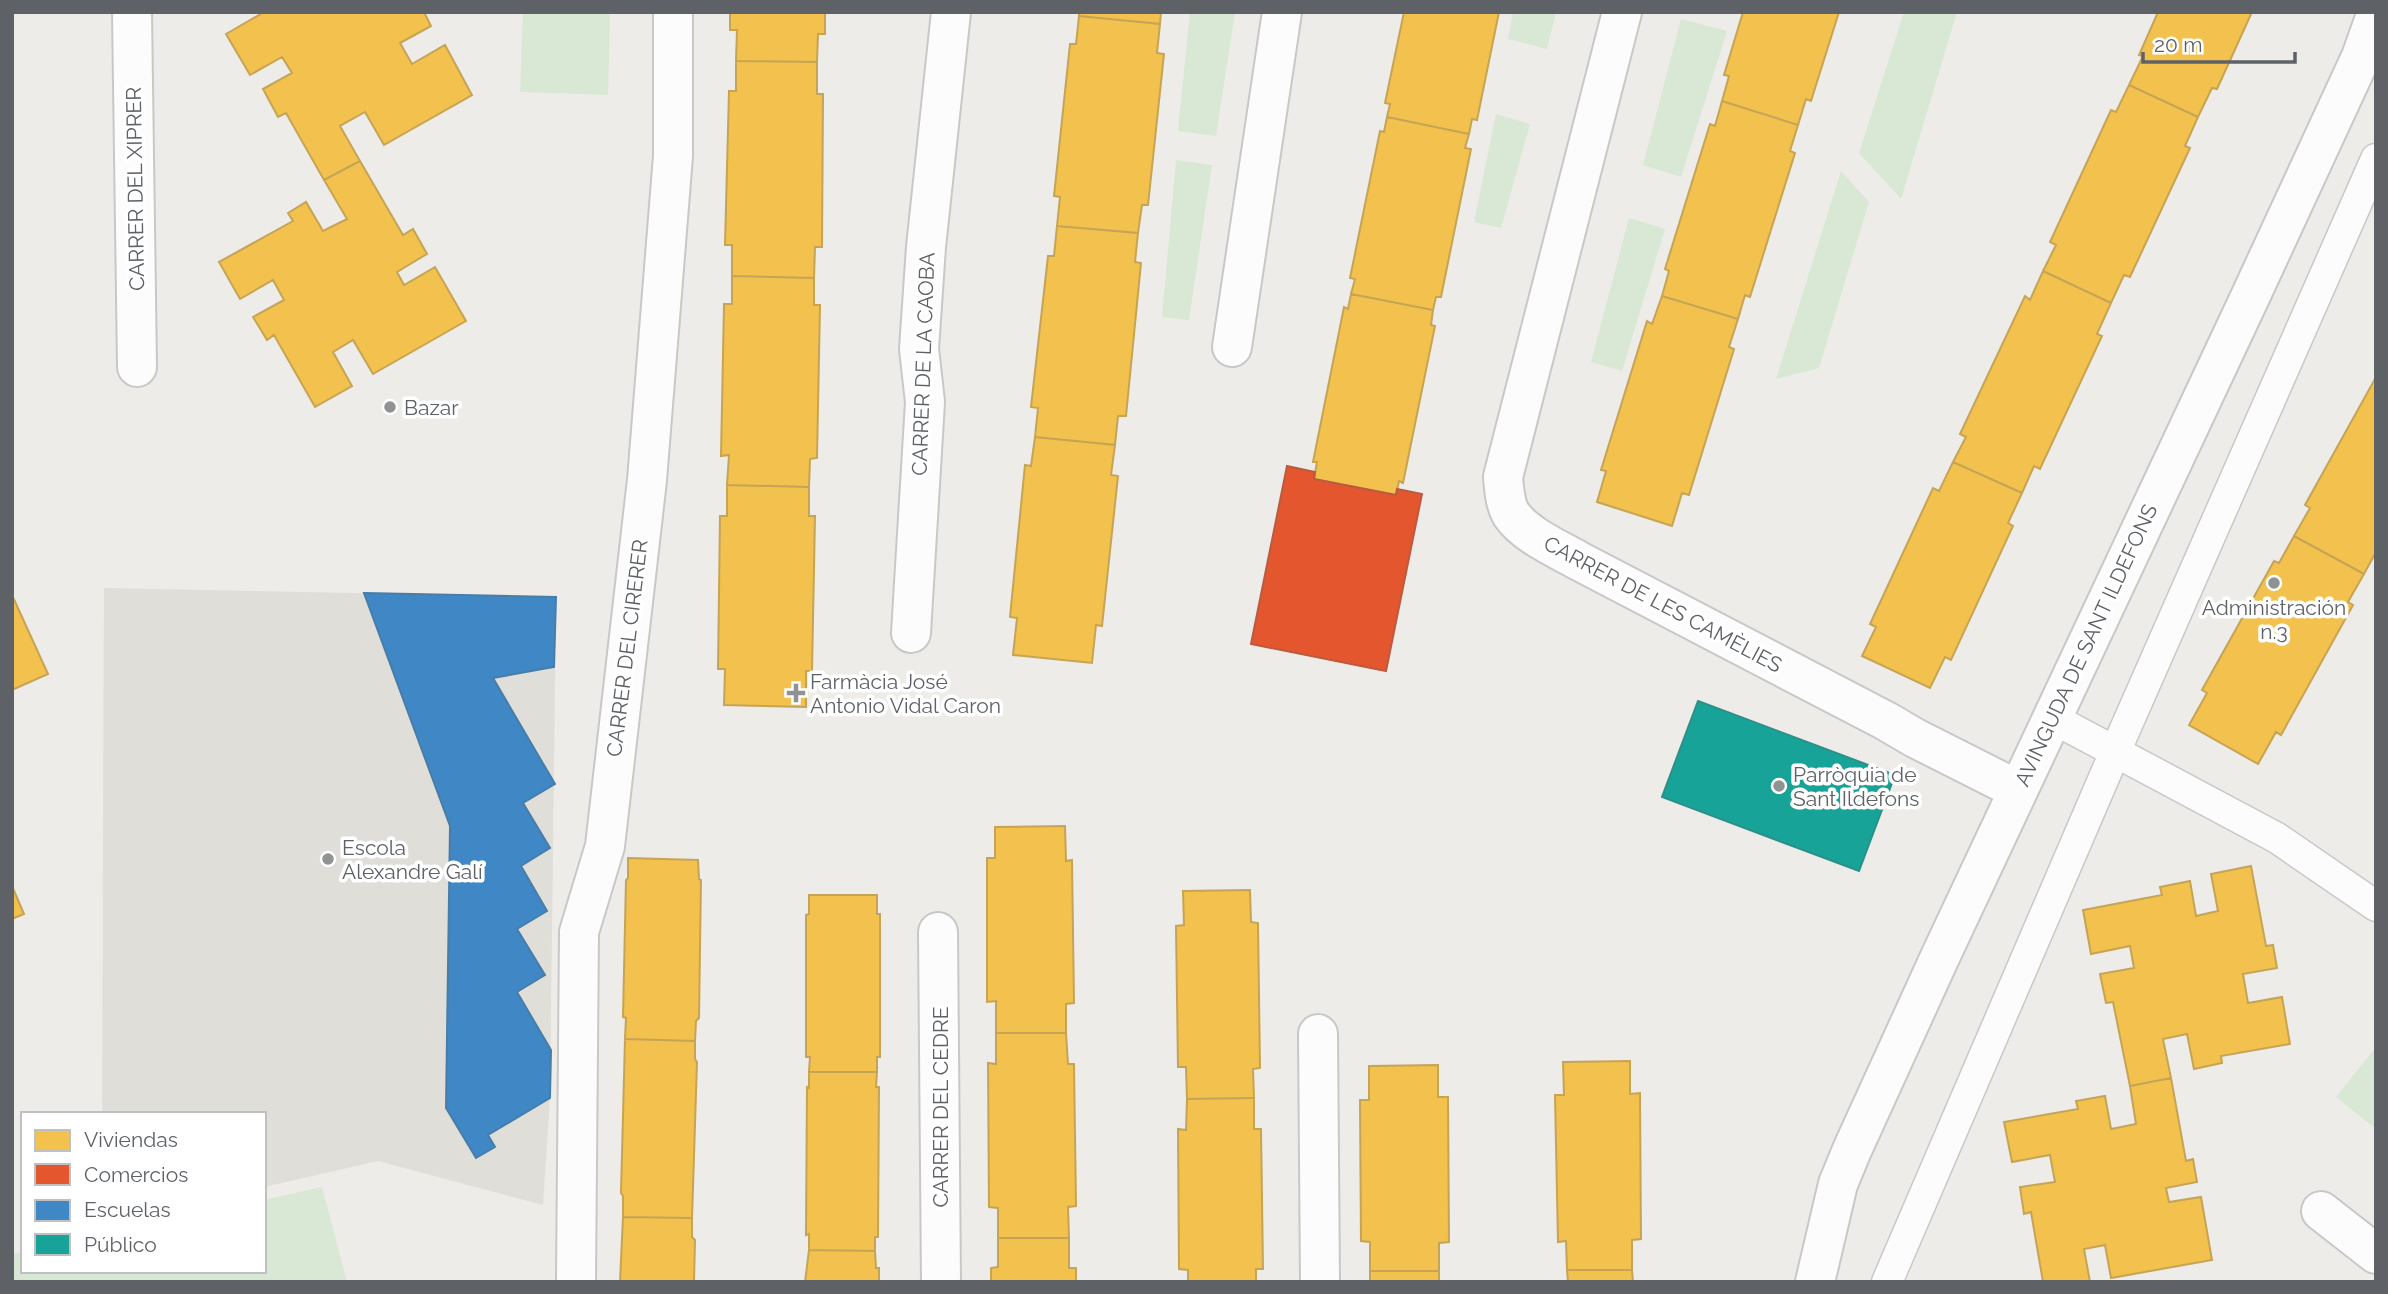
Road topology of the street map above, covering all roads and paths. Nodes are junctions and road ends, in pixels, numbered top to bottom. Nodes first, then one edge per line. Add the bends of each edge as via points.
1 (132, 12) edge
2 (673, 12) edge
3 (951, 12) edge
4 (1282, 12) edge
5 (1622, 12) edge
6 (2376, 15) edge
7 (2376, 159) edge
8 (1232, 347) dead end
9 (137, 366) dead end
10 (911, 633) dead end
11 (2052, 718) junction
12 (2115, 752) junction
13 (2018, 790) junction
14 (2376, 906) edge
15 (939, 932) dead end
16 (1318, 1034) dead end
17 (2321, 1211) dead end
18 (2376, 1254) edge
19 (576, 1282) edge
20 (941, 1282) edge
21 (1320, 1282) edge
22 (1815, 1282) edge
23 (1887, 1282) edge

1 - 9 street, CARRER DEL XIPRER
2 - 19 street, CARRER DEL CIRERER via 673,156 647,480 605,846 579,932
3 - 10 street, CARRER DE LA CAOBA via 922,298 919,349 925,402
4 - 8 street
5 - 13 street, CARRER DE LES CAMÈLIES via 1503,477 1511,514 1534,536
6 - 11 street, AVINGUDA DE SANT ILDEFONS via 2361,57
7 - 12 street
11 - 12 street
11 - 13 street, AVINGUDA DE SANT ILDEFONS
12 - 14 street via 2277,838
12 - 23 street
13 - 22 street, AVINGUDA DE SANT ILDEFONS via 1852,1150 1838,1184
15 - 20 street, CARRER DEL CEDRE
16 - 21 street
17 - 18 street

